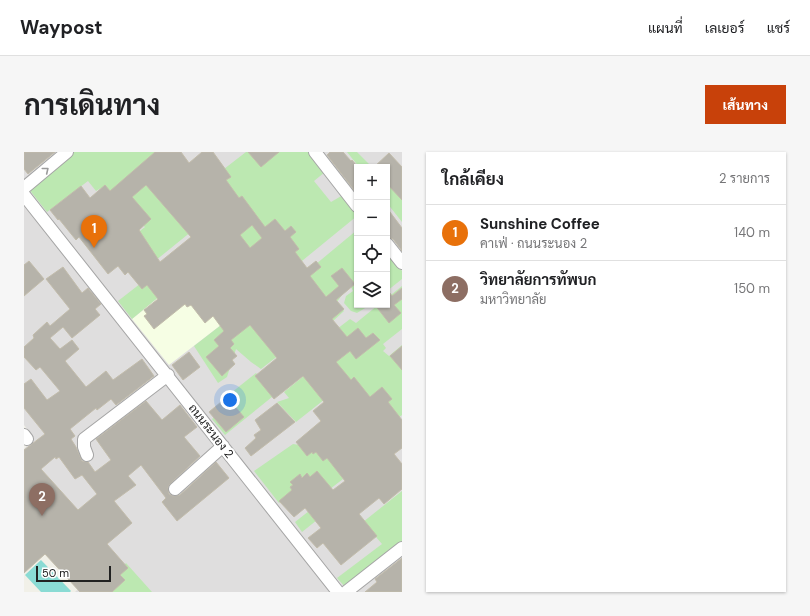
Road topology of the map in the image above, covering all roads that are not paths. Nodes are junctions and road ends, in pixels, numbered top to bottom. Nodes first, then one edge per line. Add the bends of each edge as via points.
1 (67, 152) edge
2 (315, 152) edge
3 (24, 188) edge
4 (24, 195) edge
5 (354, 202) edge
6 (390, 248) edge
7 (402, 263) edge
8 (168, 375) junction
9 (223, 446) junction
10 (87, 455) dead end
11 (175, 489) dead end
12 (402, 548) edge
13 (338, 592) edge
14 (346, 592) edge

3 -> 1 street
2 - 5 street
4 - 8 street, ถนนระนอง 2
6 - 7 street
8 - 9 street, ถนนระนอง 2
8 - 10 street via 84,439
9 - 11 street
9 - 13 street, ถนนระนอง 2
12 - 14 street

